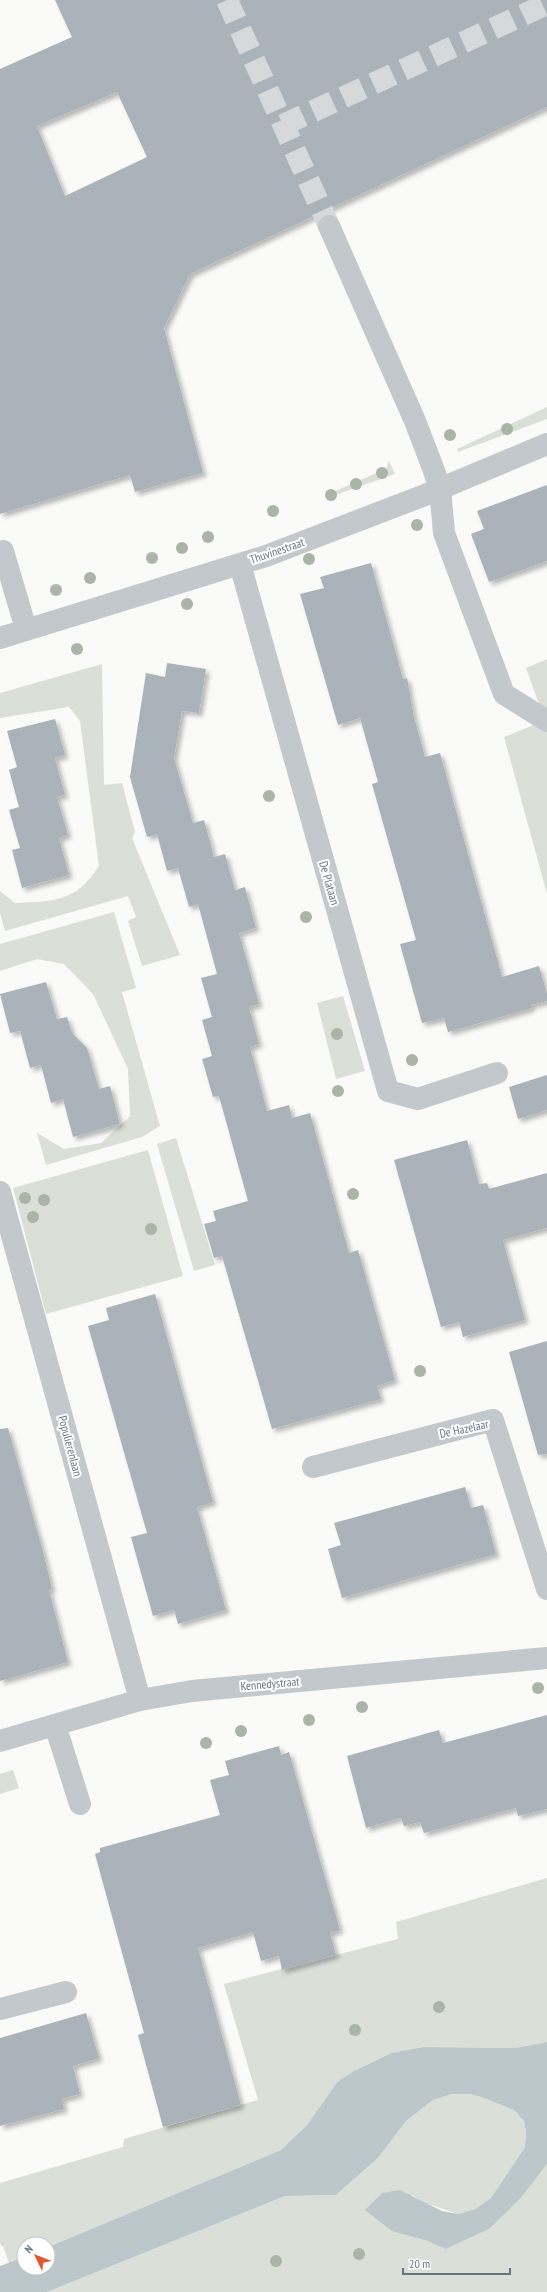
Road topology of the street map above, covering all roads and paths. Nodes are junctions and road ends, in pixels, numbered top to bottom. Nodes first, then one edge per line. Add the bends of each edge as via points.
1 (329, 226) tunnel mouth
2 (547, 444) edge
3 (440, 488) junction
4 (3, 551) dead end
5 (240, 564) junction
6 (26, 629) junction
7 (0, 638) edge
8 (547, 721) edge
9 (497, 1073) dead end
10 (0, 1192) edge
11 (313, 1467) dead end
12 (547, 1589) edge
13 (547, 1658) edge
14 (140, 1700) junction
15 (54, 1725) junction
16 (0, 1742) edge
17 (80, 1804) dead end
18 (66, 1992) dead end
19 (0, 2009) edge

1 - 3 street via 415,421
2 - 3 street, Thuvinestraat
3 - 5 street, Thuvinestraat
3 - 8 street via 444,533 504,694
4 - 6 street
5 - 6 street, Thuvinestraat
5 - 9 street, De Plataan via 388,1091 418,1099
6 - 7 street, Thuvinestraat
10 - 14 street, Populierenlaan
11 - 12 street, De Hazelaar via 493,1420
13 - 14 street, Kennedystraat via 192,1691
14 - 15 street, Kennedystraat
15 - 16 street, Kennedystraat
15 - 17 street
18 - 19 street

